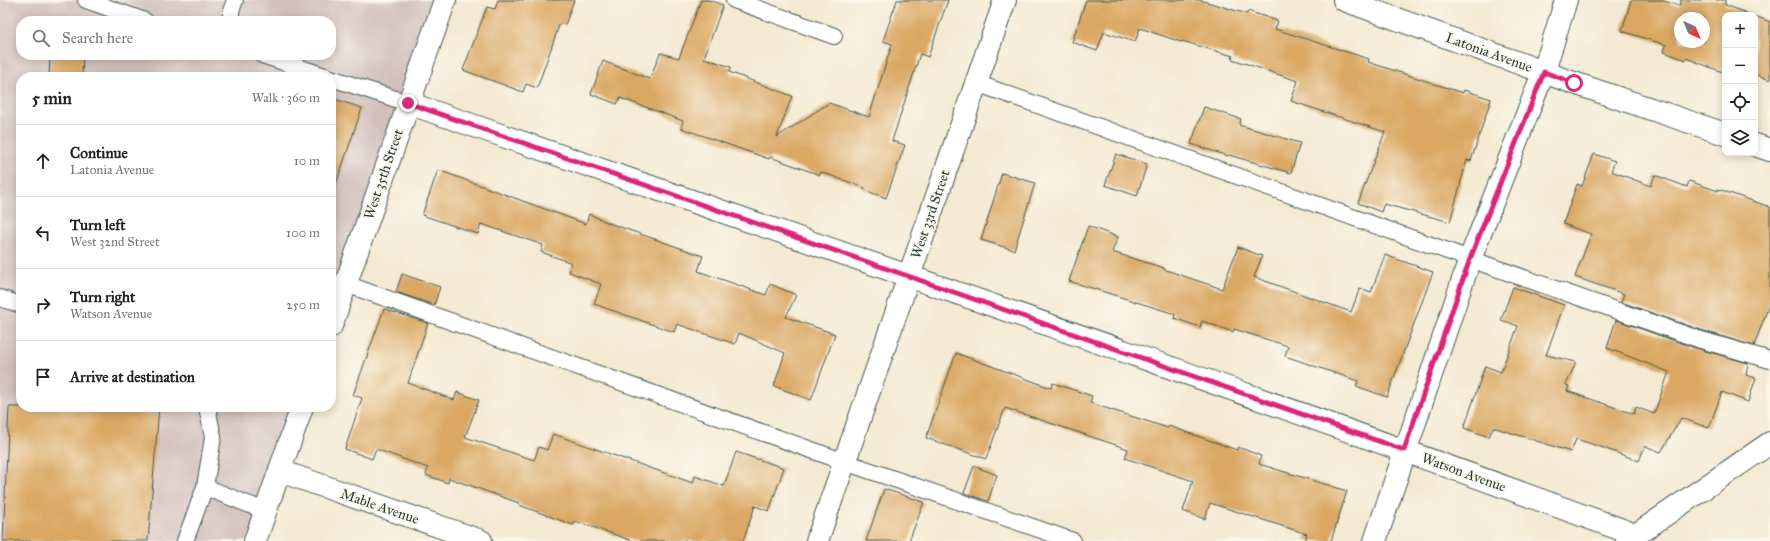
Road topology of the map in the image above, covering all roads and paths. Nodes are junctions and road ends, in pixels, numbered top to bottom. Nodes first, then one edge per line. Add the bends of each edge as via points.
1 (86, 0) edge
2 (235, 0) edge
3 (444, 0) edge
4 (734, 0) edge
5 (1005, 0) edge
6 (1344, 0) edge
7 (1566, 0) edge
8 (131, 16) edge
9 (231, 16) edge
10 (834, 36) dead end
11 (277, 60) edge
12 (315, 72) edge
13 (1544, 72) junction
14 (336, 79) edge
15 (976, 83) junction
16 (408, 103) junction
17 (1722, 133) edge
18 (1758, 146) edge
19 (1770, 150) edge
20 (1470, 259) junction
21 (908, 276) junction
22 (346, 284) junction
23 (0, 298) edge
24 (16, 303) edge
25 (336, 312) edge
26 (1770, 360) edge
27 (208, 412) edge
28 (300, 412) edge
29 (1770, 443) edge
30 (1404, 450) junction
31 (845, 462) junction
32 (280, 471) junction
33 (205, 488) junction
34 (265, 511) junction
35 (1632, 538) edge
36 (184, 541) edge
37 (255, 541) edge
38 (481, 541) edge
39 (817, 541) edge
40 (1073, 541) edge
41 (1375, 541) edge

1 - 8 lane
2 - 9 lane
3 - 16 street, West 35th Street
4 - 10 lane
5 - 15 street, West 33rd Street
6 - 13 street, Latonia Avenue
7 - 13 street
11 - 12 lane
13 - 17 street, Latonia Avenue
13 - 20 street
14 - 16 lane
15 - 20 lane
15 - 21 street, West 33rd Street
16 - 21 street, Watson Avenue
16 - 22 street, West 35th Street
18 - 19 street
20 - 26 lane via 1698,339
20 - 30 street
21 - 30 street, Watson Avenue
21 - 31 street, West 33rd Street
22 - 25 street, West 35th Street
22 - 31 lane
23 - 24 lane
27 - 33 lane via 212,437
28 - 32 street
29 - 35 street
30 - 35 street, Watson Avenue
30 - 41 street
31 - 39 street, West 33rd Street
31 - 40 lane
32 - 34 street
32 - 38 street, Mable Avenue
33 - 34 lane
33 - 36 lane
34 - 37 street

